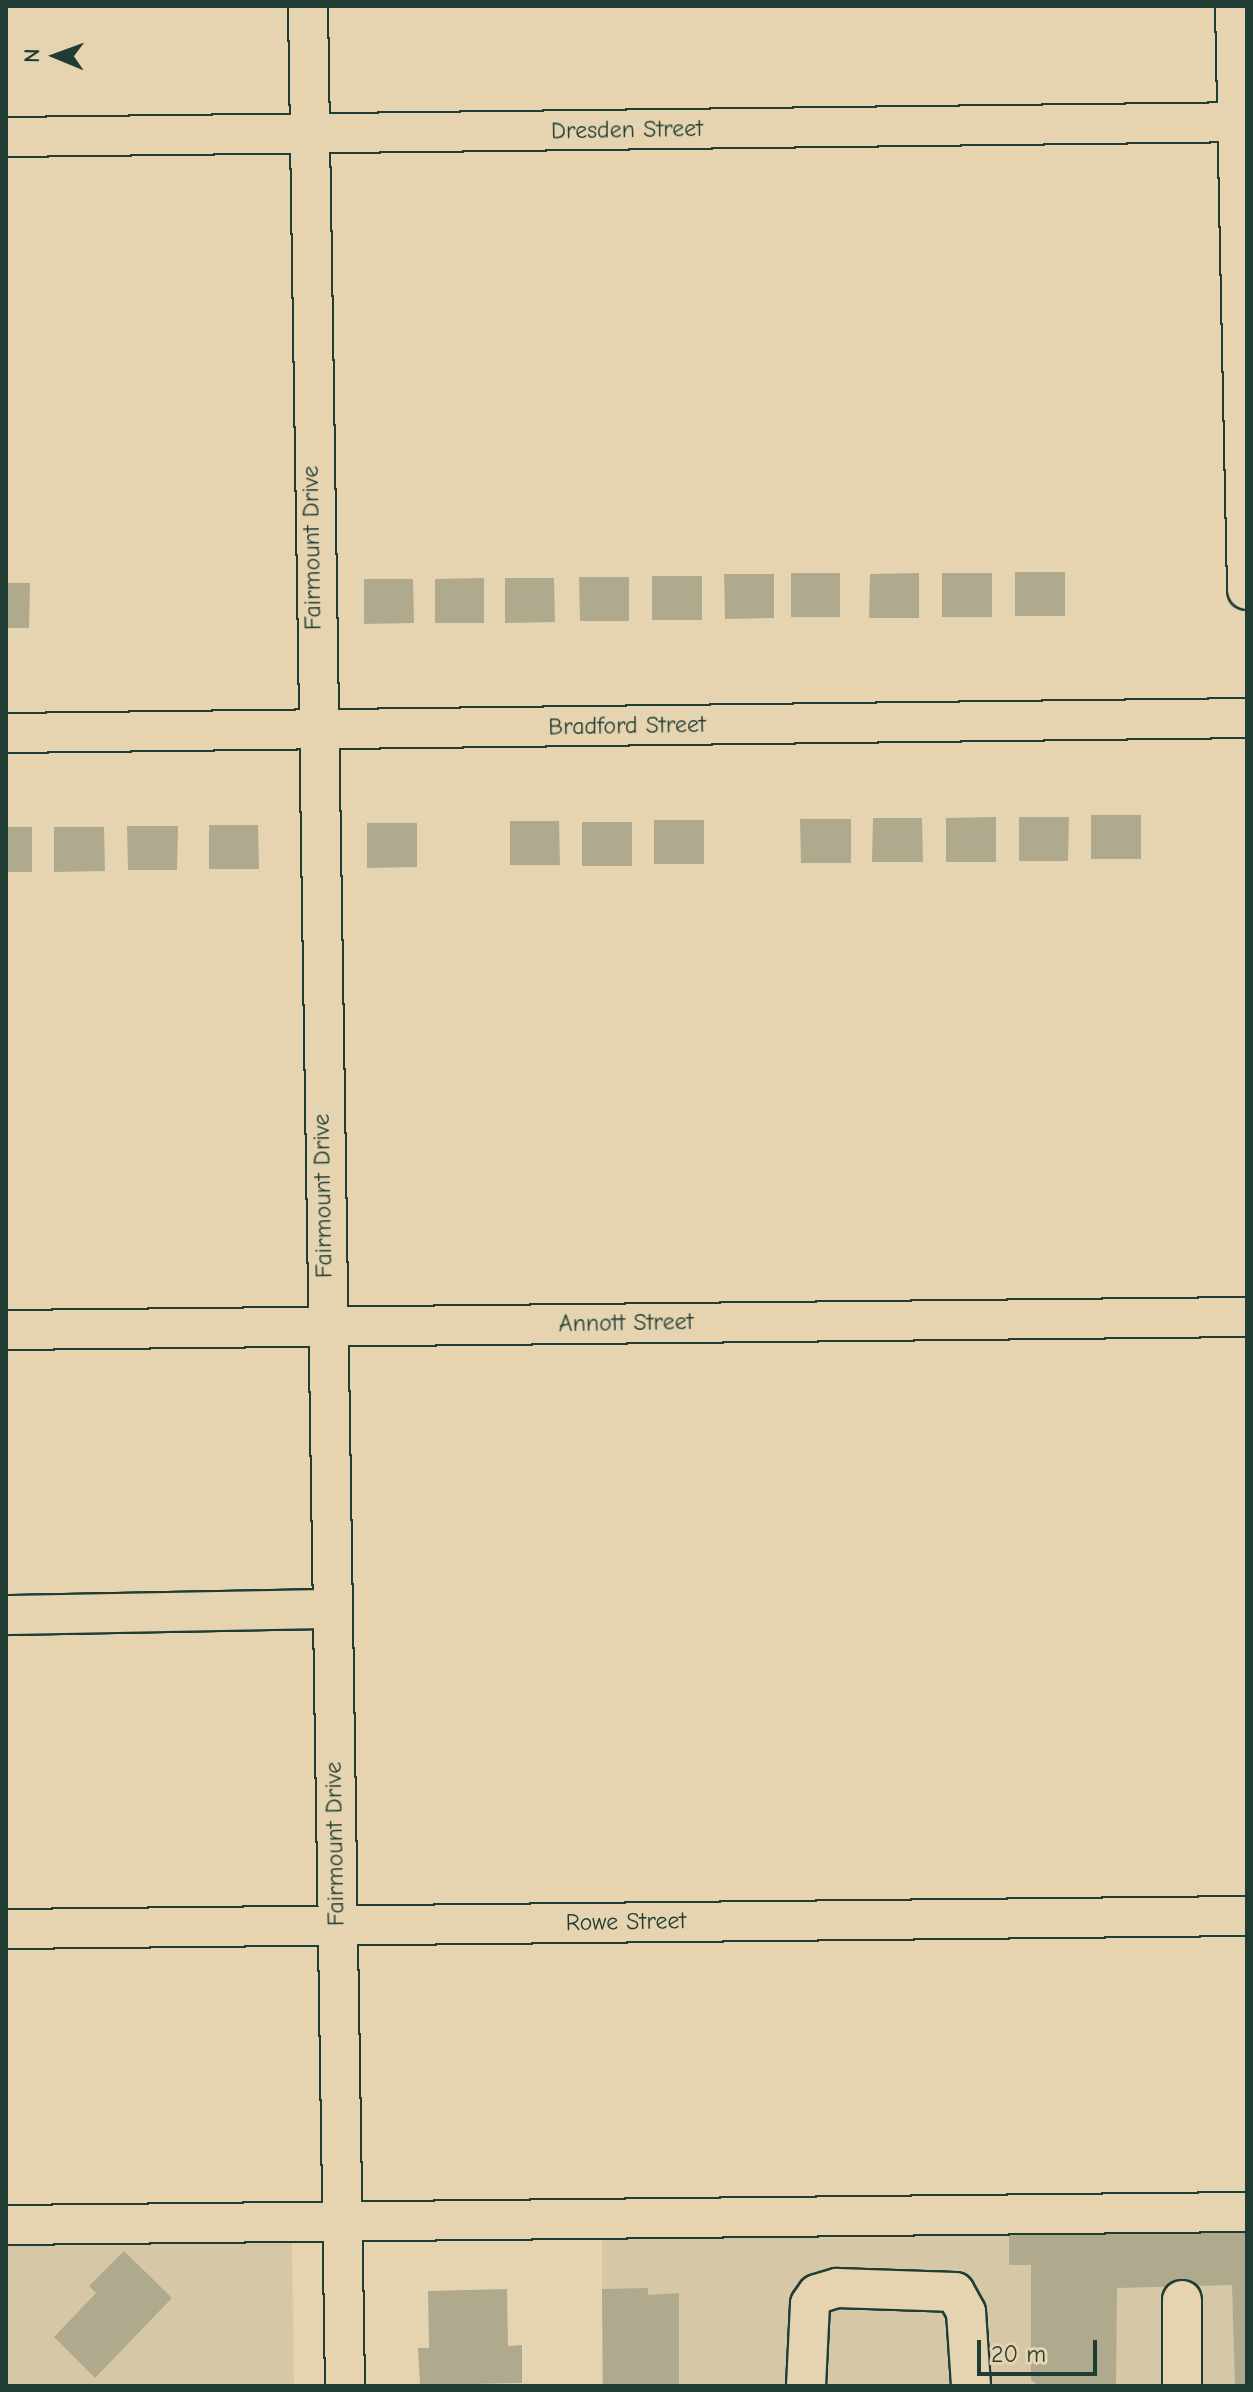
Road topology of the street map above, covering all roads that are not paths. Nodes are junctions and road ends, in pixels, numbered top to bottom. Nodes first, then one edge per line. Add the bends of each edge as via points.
1 (308, 6) edge
2 (1235, 6) edge
3 (1242, 122) edge
4 (307, 134) junction
5 (6, 137) edge
6 (1247, 590) edge
7 (1247, 718) edge
8 (316, 729) junction
9 (6, 733) edge
10 (1247, 1317) edge
11 (325, 1326) junction
12 (6, 1330) edge
13 (331, 1609) junction
14 (6, 1615) edge
15 (1247, 1916) edge
16 (337, 1925) junction
17 (6, 1929) edge
18 (1247, 2212) edge
19 (342, 2222) junction
20 (6, 2225) edge
21 (1182, 2300) dead end
22 (345, 2386) edge
23 (806, 2386) edge
24 (971, 2386) edge
25 (1182, 2386) edge

1 - 4 street, Fairmount Drive
2 - 3 street
3 - 4 street, Dresden Street
3 - 6 street
4 - 5 street, Dresden Street
4 - 8 street, Fairmount Drive
7 - 8 street, Bradford Street
8 - 9 street, Bradford Street
8 - 11 street, Fairmount Drive
10 - 11 street, Annott Street
11 - 12 street, Annott Street
11 - 13 street, Fairmount Drive
13 - 14 street
13 - 16 street, Fairmount Drive
15 - 16 street, Rowe Street
16 - 17 street, Rowe Street
16 - 19 street, Fairmount Drive
18 - 19 street
19 - 20 street
19 - 22 street, Fairmount Drive
21 - 25 street
23 - 24 street via 810,2304 817,2294 837,2288 955,2292 966,2312

